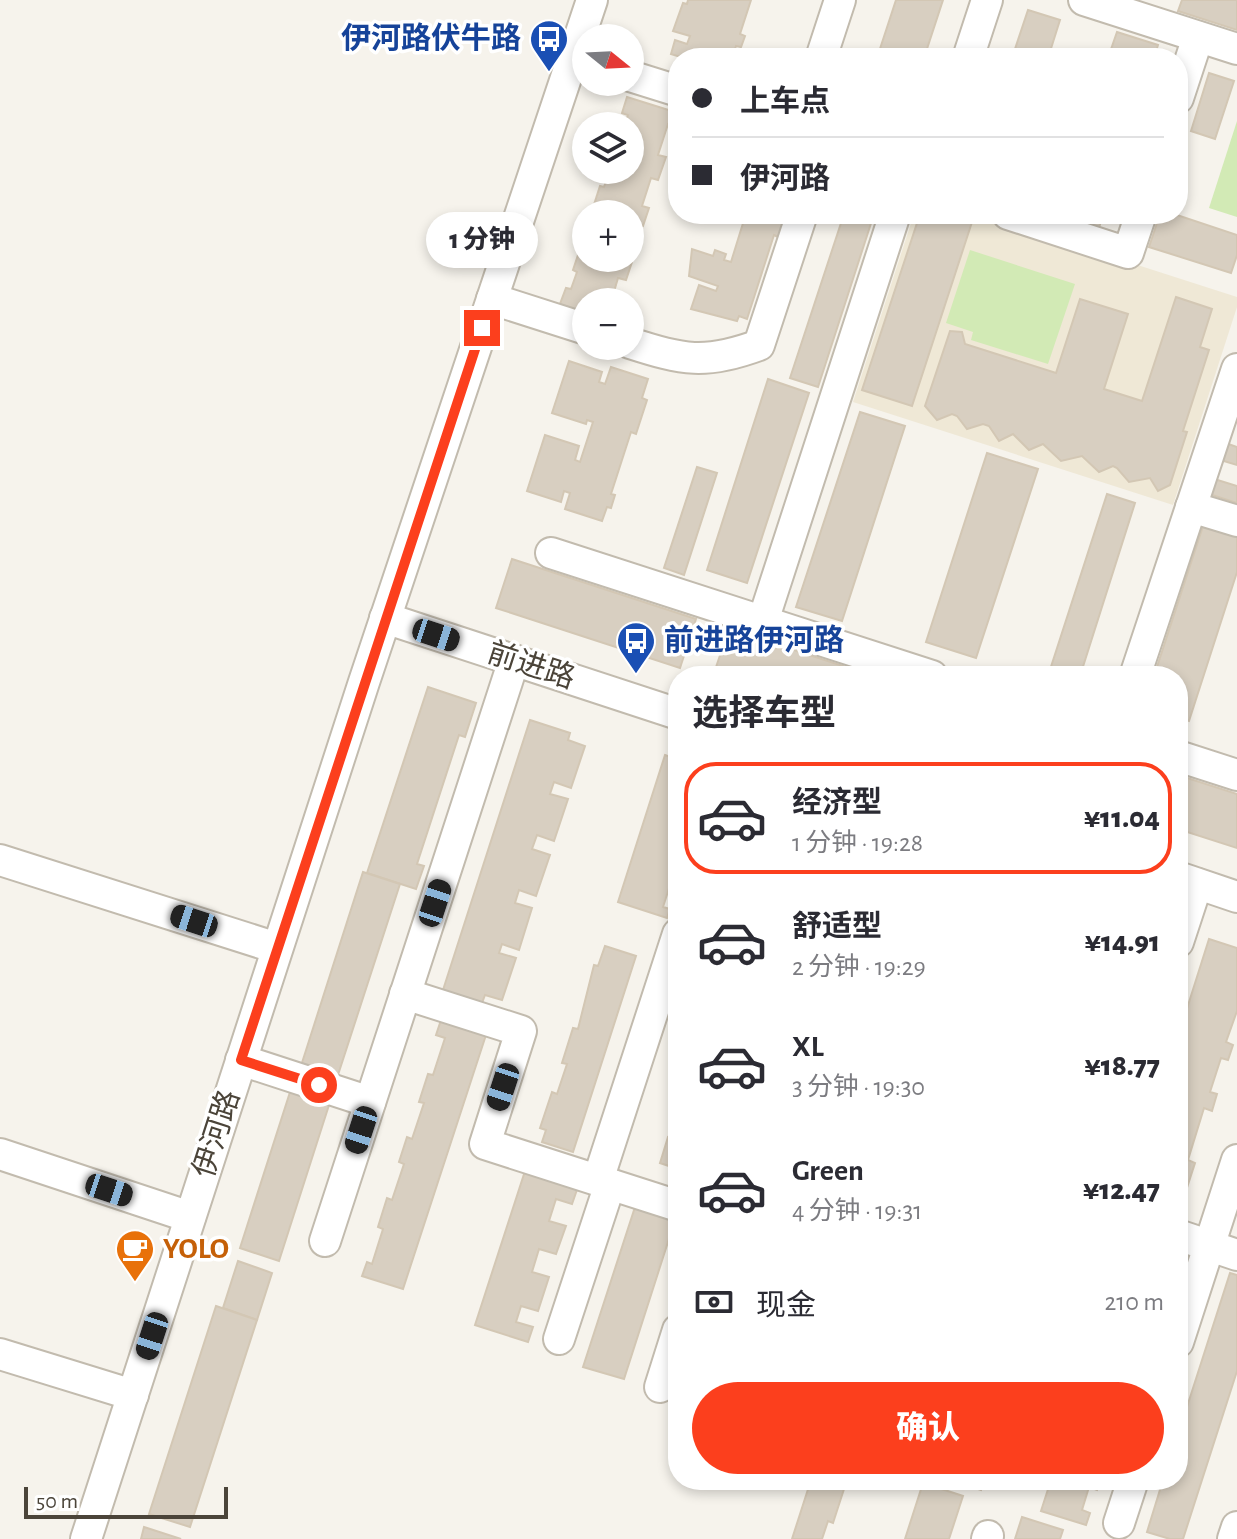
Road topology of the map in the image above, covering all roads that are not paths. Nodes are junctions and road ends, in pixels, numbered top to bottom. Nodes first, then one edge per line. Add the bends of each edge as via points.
1 (592, 0) edge
2 (840, 0) edge
3 (987, 0) edge
4 (1084, 0) edge
5 (587, 24) edge
6 (1198, 37) junction
7 (824, 48) edge
8 (971, 48) edge
9 (1237, 49) edge
10 (1188, 68) edge
11 (644, 80) edge
12 (572, 81) edge
13 (668, 88) edge
14 (799, 224) edge
15 (892, 224) edge
16 (1039, 224) edge
17 (1138, 224) edge
18 (492, 299) junction
19 (572, 325) edge
20 (644, 348) edge
21 (1237, 369) edge
22 (1191, 507) junction
23 (1237, 521) edge
24 (551, 553) dead end
25 (385, 618) junction
26 (763, 621) junction
27 (514, 660) junction
28 (901, 666) edge
29 (1138, 666) edge
30 (668, 711) edge
31 (1188, 759) edge
32 (1237, 775) edge
33 (0, 860) edge
34 (1188, 880) edge
35 (1237, 897) edge
36 (277, 948) junction
37 (668, 968) edge
38 (405, 994) junction
39 (241, 1060) junction
40 (370, 1102) junction
41 (0, 1154) edge
42 (1237, 1160) edge
43 (604, 1182) junction
44 (668, 1203) edge
45 (190, 1217) junction
46 (1188, 1238) edge
47 (325, 1241) dead end
48 (1223, 1250) edge
49 (1188, 1322) edge
50 (559, 1339) dead end
51 (0, 1354) edge
52 (668, 1362) edge
53 (660, 1387) dead end
54 (133, 1395) junction
55 (1130, 1490) edge
56 (1119, 1523) dead end
57 (1237, 1527) edge
58 (86, 1539) edge
59 (1233, 1539) edge

1 - 5 street, 伊河路
2 - 7 street
3 - 8 street
4 - 6 street
6 - 9 street
6 - 10 street
11 - 13 street
12 - 18 street, 伊河路
14 - 20 street via 759,345 701,360
15 - 26 street
16 - 17 street via 1128,253
18 - 19 street
18 - 25 street, 伊河路
21 - 22 street
22 - 23 street
22 - 29 street
24 - 26 street
25 - 27 street, 前进路
25 - 36 street, 伊河路
26 - 28 street
27 - 30 street, 前进路
27 - 38 street
31 - 32 street
33 - 36 street
34 - 35 street
36 - 39 street, 伊河路
37 - 43 street
38 - 40 street
38 - 43 street via 521,1031 485,1144
39 - 40 street
39 - 45 street, 伊河路
40 - 47 street
41 - 45 street
42 - 48 street
43 - 44 street
43 - 50 street
45 - 54 street, 伊河路
46 - 48 street
48 - 49 street
51 - 54 street
52 - 53 street
54 - 58 street, 伊河路
55 - 56 street
57 - 59 street

